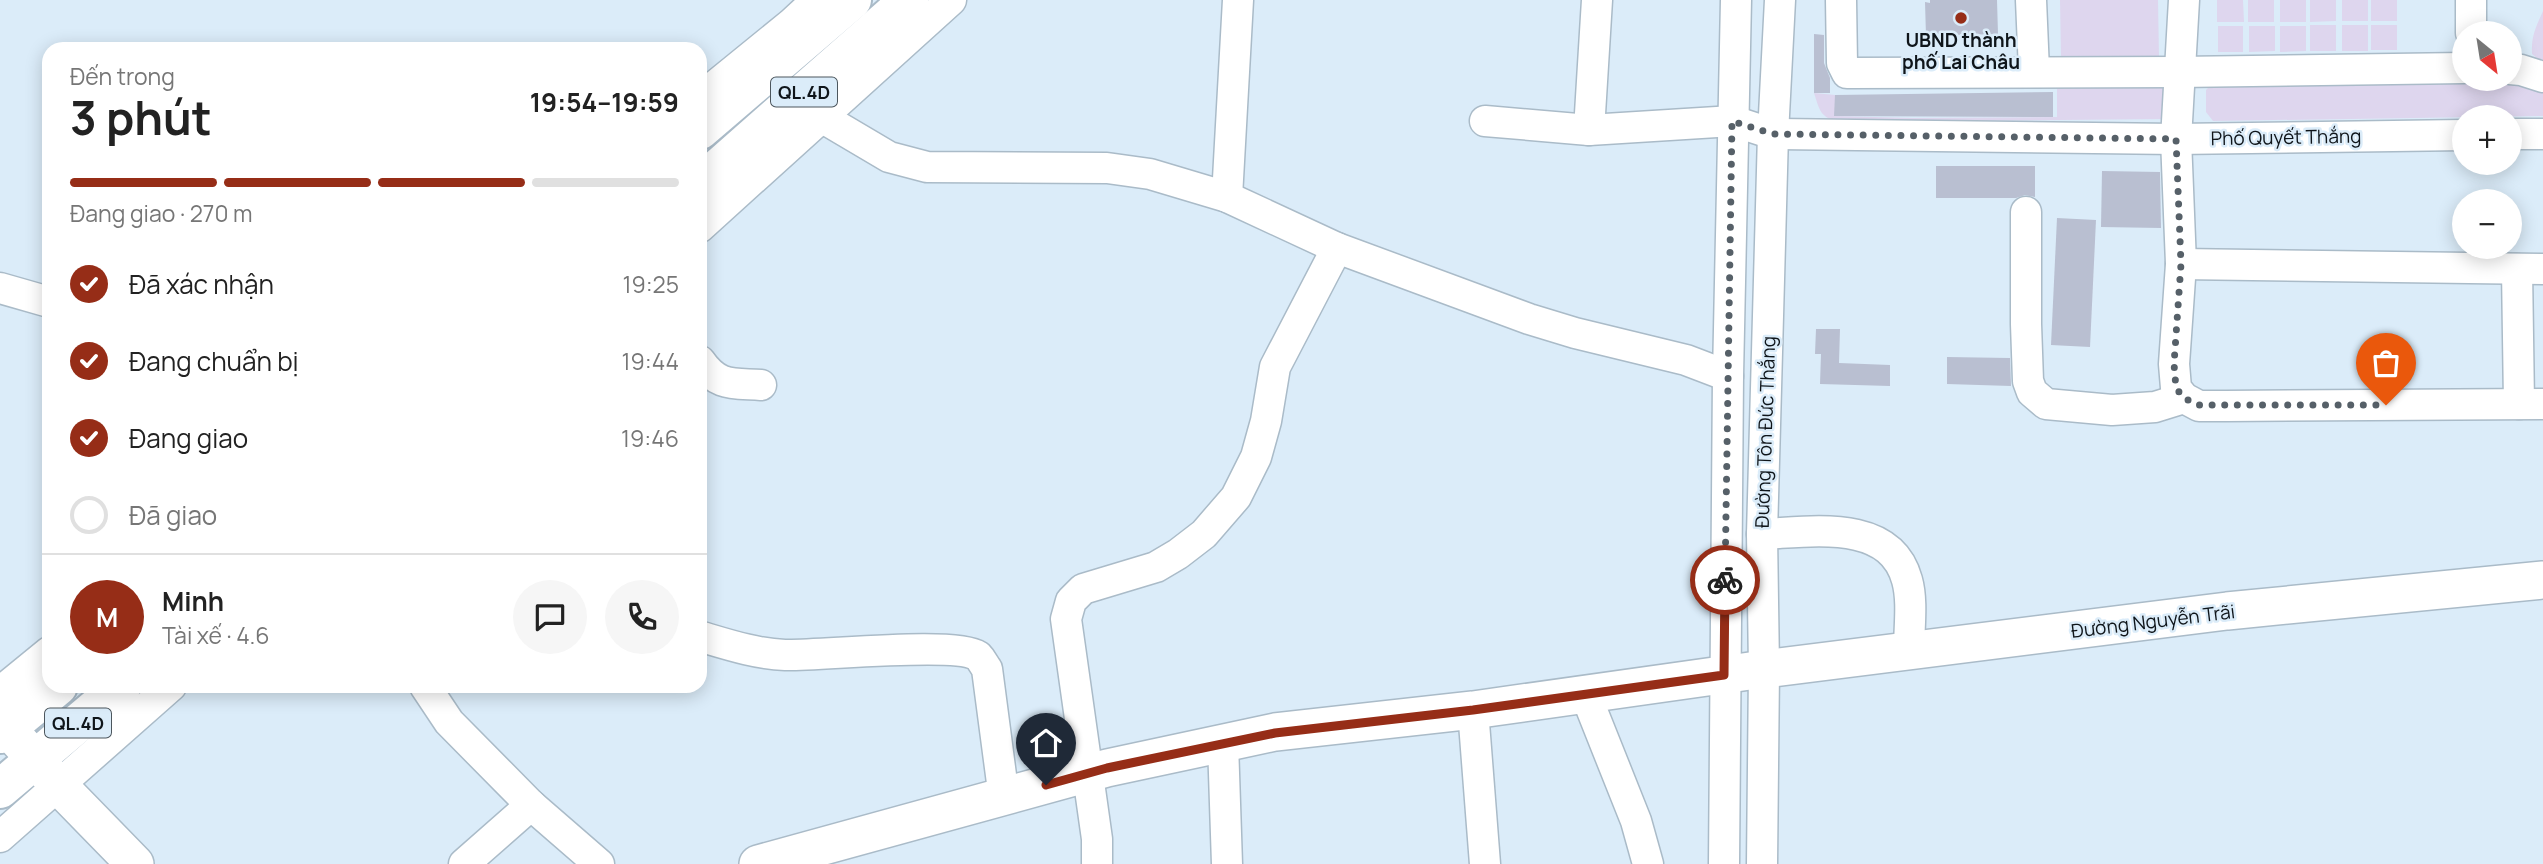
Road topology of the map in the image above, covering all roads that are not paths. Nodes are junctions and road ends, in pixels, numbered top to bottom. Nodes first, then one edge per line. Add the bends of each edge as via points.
1 (817, 0) edge
2 (852, 0) edge
3 (909, 0) edge
4 (951, 0) edge
5 (1238, 0) edge
6 (1597, 0) edge
7 (1736, 0) edge
8 (1780, 0) edge
9 (1841, 0) edge
10 (2031, 0) edge
11 (2183, 0) edge
12 (2470, 0) edge
13 (2471, 21) edge
14 (2452, 68) edge
15 (2522, 69) edge
16 (2034, 71) junction
17 (2179, 72) junction
18 (2543, 77) edge
19 (707, 92) edge
20 (812, 106) junction
21 (1485, 121) dead end
22 (1732, 121) junction
23 (707, 124) edge
24 (1589, 130) junction
25 (1773, 134) junction
26 (2522, 134) edge
27 (2543, 134) edge
28 (2452, 135) edge
29 (2176, 139) junction
30 (707, 179) edge
31 (1227, 197) junction
32 (2026, 212) dead end
33 (707, 219) edge
34 (1337, 247) junction
35 (2181, 264) junction
36 (2530, 269) edge
37 (0, 288) edge
38 (42, 300) edge
39 (707, 371) edge
40 (1728, 376) junction
41 (761, 385) dead end
42 (2184, 398) junction
43 (2531, 404) edge
44 (1762, 534) junction
45 (2543, 580) edge
46 (707, 638) edge
47 (1909, 650) junction
48 (42, 662) edge
49 (1764, 669) junction
50 (1724, 675) junction
51 (46, 693) edge
52 (116, 693) edge
53 (161, 693) edge
54 (430, 693) edge
55 (1585, 693) junction
56 (1473, 710) junction
57 (2, 718) edge
58 (1223, 743) junction
59 (47, 773) junction
60 (1088, 773) junction
61 (0, 789) edge
62 (1004, 798) junction
63 (531, 805) junction
64 (0, 837) edge
65 (135, 864) edge
66 (464, 864) edge
67 (599, 864) edge
68 (758, 864) edge
69 (1097, 864) edge
70 (1227, 864) edge
71 (1485, 864) edge
72 (1647, 864) edge
73 (1724, 864) edge
74 (1762, 864) edge

1 - 19 street
2 - 23 highway, QL.4D
3 - 20 highway, QL.4D
4 - 20 street
5 - 31 street
6 - 24 street
7 - 22 street, Đường Tôn Đức Thắng
8 - 25 street, Đường Tôn Đức Thắng
9 - 16 street via 1842,63 1847,73
10 - 16 street
11 - 17 street
12 - 13 street
14 - 17 street
15 - 18 street
16 - 17 street
17 - 29 street
20 - 30 highway, QL.4D
20 - 31 street via 890,157 927,167 1107,168 1150,174
20 - 33 street
21 - 24 street
22 - 24 street
22 - 25 street, Phố Quyết Thắng
22 - 40 street, Đường Tôn Đức Thắng
25 - 29 street, Phố Quyết Thắng
25 - 44 street, Đường Tôn Đức Thắng
26 - 27 street
28 - 29 street, Phố Quyết Thắng
29 - 35 street
31 - 34 street
32 - 42 street via 2026,324 2032,392 2046,404 2112,410 2155,407
34 - 40 street via 1529,319 1686,360
34 - 60 street via 1275,368 1256,457 1236,497 1205,534 1178,554 1156,567 1083,589 1071,601 1066,619
35 - 36 street
35 - 42 street via 2174,364 2176,388
36 - 43 street
37 - 38 street
39 - 41 street via 722,383
40 - 50 street, Đường Tôn Đức Thắng
42 - 43 street via 2199,405 2226,406
44 - 47 street via 1855,534 1869,537 1893,553 1908,583
44 - 49 street, Đường Tôn Đức Thắng
45 - 47 main road, Đường Nguyễn Trãi via 2227,611
46 - 62 street via 783,655 910,650 976,655 987,670
47 - 49 main road, Đường Nguyễn Trãi
48 - 57 street
49 - 50 main road, Đường Nguyễn Trãi
49 - 74 street, Đường Tôn Đức Thắng
50 - 55 main road, Đường Nguyễn Trãi
50 - 73 street, Đường Tôn Đức Thắng
51 - 57 highway, QL.4D
52 - 59 highway, QL.4D
53 - 59 street
54 - 63 street via 449,722
55 - 56 main road, Đường Nguyễn Trãi
55 - 72 street via 1636,821
56 - 58 main road, Đường Nguyễn Trãi
56 - 71 street
57 - 59 main road
58 - 60 main road, Đường Nguyễn Trãi
58 - 70 street
59 - 61 highway, QL.4D
59 - 64 street
59 - 65 main road
60 - 62 main road, Đường Nguyễn Trãi
60 - 69 street
62 - 68 main road, Đường Nguyễn Trãi
63 - 66 street
63 - 67 street

